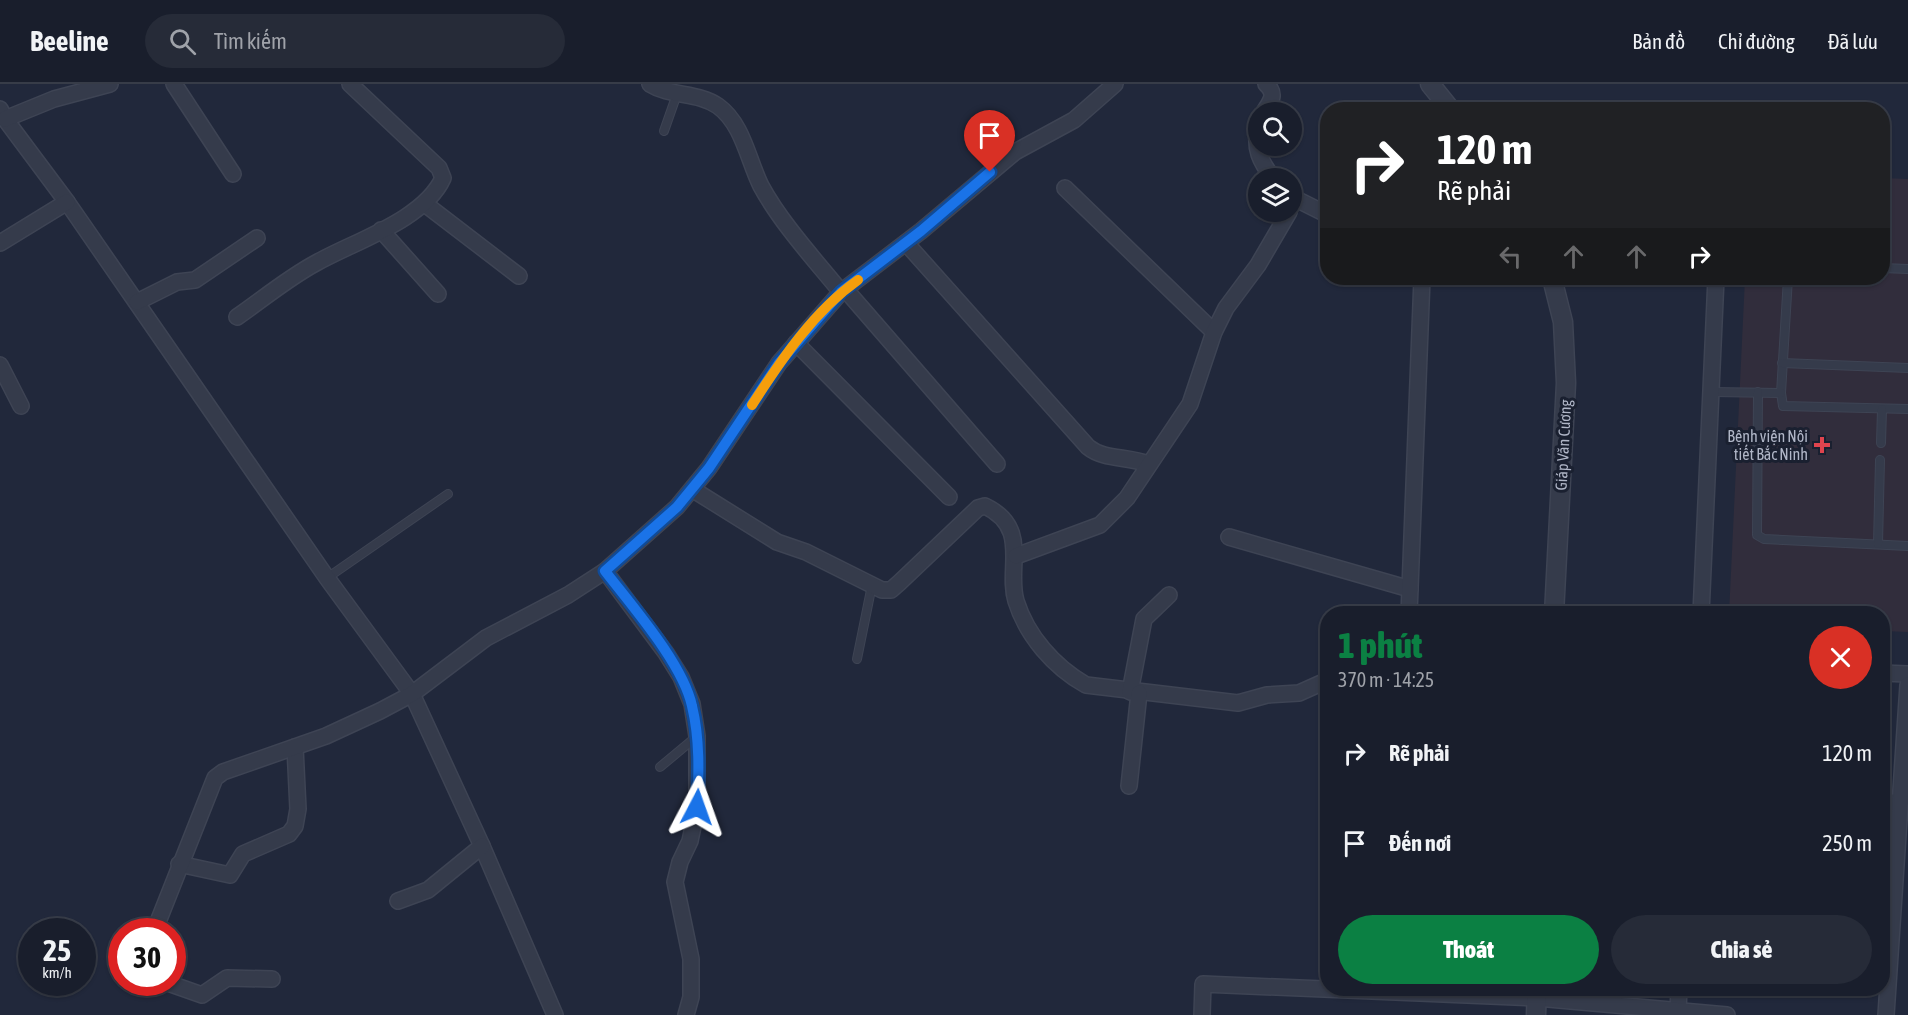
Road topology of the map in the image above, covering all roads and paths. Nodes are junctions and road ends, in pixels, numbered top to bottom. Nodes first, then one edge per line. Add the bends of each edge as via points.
1 (110, 84) edge
2 (174, 84) edge
3 (350, 84) edge
4 (650, 84) edge
5 (1115, 84) edge
6 (1266, 84) edge
7 (1430, 84) edge
8 (89, 87) edge
9 (679, 89) edge
10 (1270, 102) edge
11 (1445, 102) edge
12 (2, 114) edge
13 (664, 131) dead end
14 (233, 174) dead end
15 (1065, 188) dead end
16 (67, 202) junction
17 (425, 204) junction
18 (1302, 207) edge
19 (1320, 213) edge
20 (1282, 222) edge
21 (381, 230) junction
22 (257, 238) dead end
23 (0, 243) edge
24 (906, 243) junction
25 (1890, 268) edge
26 (1908, 269) edge
27 (519, 276) dead end
28 (1422, 285) edge
29 (1554, 285) edge
30 (1716, 285) edge
31 (1788, 285) edge
32 (843, 291) junction
33 (438, 294) dead end
34 (136, 302) junction
35 (237, 318) dead end
36 (1214, 332) junction
37 (796, 343) junction
38 (1782, 363) junction
39 (0, 365) edge
40 (1908, 368) edge
41 (1712, 392) junction
42 (1758, 392) junction
43 (1781, 393) junction
44 (21, 406) dead end
45 (1882, 409) junction
46 (1908, 409) edge
47 (1881, 443) dead end
48 (1880, 460) dead end
49 (997, 464) dead end
50 (1148, 464) junction
51 (692, 489) junction
52 (448, 494) dead end
53 (949, 497) dead end
54 (1229, 537) dead end
55 (1878, 544) junction
56 (1908, 546) edge
57 (1016, 556) junction
58 (605, 571) junction
59 (327, 578) junction
60 (872, 585) junction
61 (1410, 589) junction
62 (1169, 595) dead end
63 (1409, 606) edge
64 (1554, 606) edge
65 (1701, 606) edge
66 (857, 659) dead end
67 (1890, 673) edge
68 (1908, 674) edge
69 (1320, 684) edge
70 (1908, 685) edge
71 (1134, 692) junction
72 (412, 694) junction
73 (697, 736) junction
74 (295, 747) junction
75 (660, 767) dead end
76 (1129, 786) dead end
77 (1890, 802) edge
78 (1900, 803) junction
79 (482, 846) junction
80 (179, 864) junction
81 (398, 901) dead end
82 (159, 918) edge
83 (1890, 954) edge
84 (272, 979) dead end
85 (186, 989) edge
86 (1320, 990) edge
87 (1453, 996) edge
88 (1679, 996) edge
89 (1887, 996) edge
90 (1536, 1000) edge
91 (1678, 1011) junction
92 (555, 1015) edge
93 (687, 1015) edge
94 (1202, 1015) edge
95 (1727, 1015) edge
96 (1886, 1015) edge

1 - 8 street
2 - 14 street
3 - 17 street via 439,168 443,178
4 - 9 street
5 - 24 street via 1074,120 1007,159
6 - 10 street via 1272,90
7 - 11 street
8 - 12 street
9 - 13 lane
9 - 32 street via 718,106 735,123 762,187 806,249
12 - 16 street
15 - 36 street
16 - 23 street
16 - 34 street
17 - 21 street
17 - 27 street
18 - 19 street
20 - 36 street
21 - 33 street
21 - 35 street via 316,262
22 - 34 street via 195,280 177,282
24 - 32 street
24 - 50 street via 1088,447 1098,455
25 - 26 lane
28 - 61 street
29 - 64 street, Giáp Văn Cương via 1563,321 1566,383
30 - 41 street
31 - 38 lane
32 - 37 street
32 - 49 street
34 - 59 street
36 - 50 street via 1190,404
37 - 51 street
37 - 53 street
38 - 40 lane
38 - 43 lane
39 - 44 street
41 - 42 lane
41 - 65 street
42 - 43 lane
42 - 55 lane via 1757,535 1764,539
43 - 45 lane via 1783,406 1788,408
45 - 46 lane
45 - 47 lane
48 - 55 lane
50 - 57 street via 1127,498 1100,525
51 - 58 street
51 - 60 street via 777,542
52 - 59 lane
54 - 61 street
55 - 56 lane
57 - 60 street via 1008,527 985,506 978,508 891,590
57 - 71 street via 1015,599 1042,649 1065,674 1086,685
58 - 72 street via 486,638
58 - 73 street via 681,677 692,704
59 - 72 street
60 - 66 lane
61 - 63 street
62 - 71 street via 1144,619
67 - 68 street
69 - 71 street via 1299,693 1267,695 1238,703
70 - 78 street
71 - 76 street
72 - 74 street via 352,725
72 - 79 street
73 - 75 lane
73 - 93 street via 697,807 675,882 691,959
74 - 80 street via 223,771 215,778
74 - 80 street via 298,809 289,834 243,854 230,875
77 - 78 street
78 - 83 street
79 - 81 street via 428,890
79 - 92 street
80 - 82 street
84 - 85 street via 226,978 202,995
86 - 94 street via 1203,984
87 - 90 street
88 - 91 street
89 - 96 street
90 - 91 street
91 - 95 street

